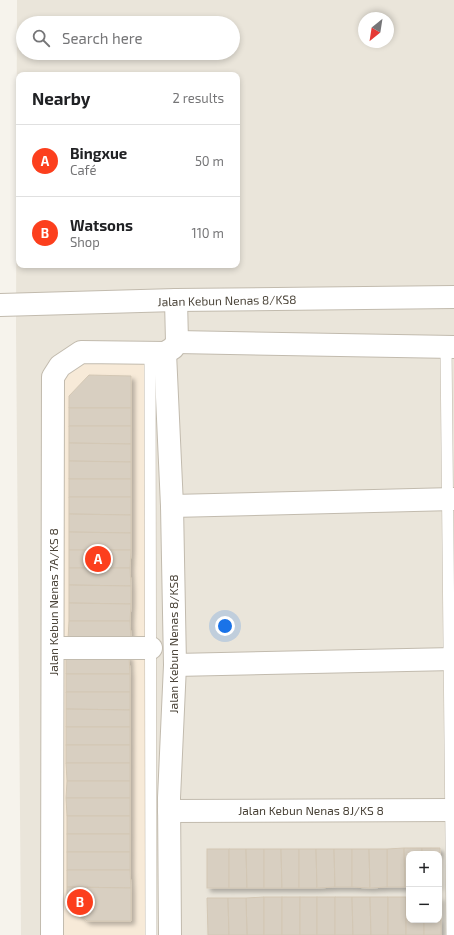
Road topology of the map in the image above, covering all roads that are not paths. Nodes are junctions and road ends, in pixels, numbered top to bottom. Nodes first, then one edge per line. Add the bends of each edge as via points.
1 (454, 297) edge
2 (176, 300) junction
3 (0, 305) edge
4 (450, 348) edge
5 (164, 349) junction
6 (451, 499) edge
7 (172, 506) junction
8 (53, 648) junction
9 (151, 648) junction
10 (452, 659) edge
11 (175, 665) junction
12 (452, 810) edge
13 (169, 811) junction
14 (52, 935) edge
15 (151, 935) edge
16 (170, 935) edge
17 (452, 935) edge

1 - 2 street, Jalan Kebun Nenas 8/KS8
2 - 3 street, Jalan Kebun Nenas 8/KS8
2 - 5 street, Jalan Kebun Nenas 8/KS8
4 - 5 street, Jalan Kebun Nenas 7A/KS 8
4 - 6 lane
5 - 7 street, Jalan Kebun Nenas 8/KS8
5 - 8 street, Jalan Kebun Nenas 7A/KS 8 via 81,352 60,366 53,377
5 - 9 lane
6 - 7 street
6 - 10 lane
7 - 11 street, Jalan Kebun Nenas 8/KS8
8 - 9 street
8 - 14 street, Jalan Kebun Nenas 7A/KS 8
9 - 15 lane
10 - 11 street
10 - 12 lane
11 - 13 street, Jalan Kebun Nenas 8/KS8
12 - 13 street, Jalan Kebun Nenas 8J/KS 8
12 - 17 lane
13 - 16 street, Jalan Kebun Nenas 8/KS8

